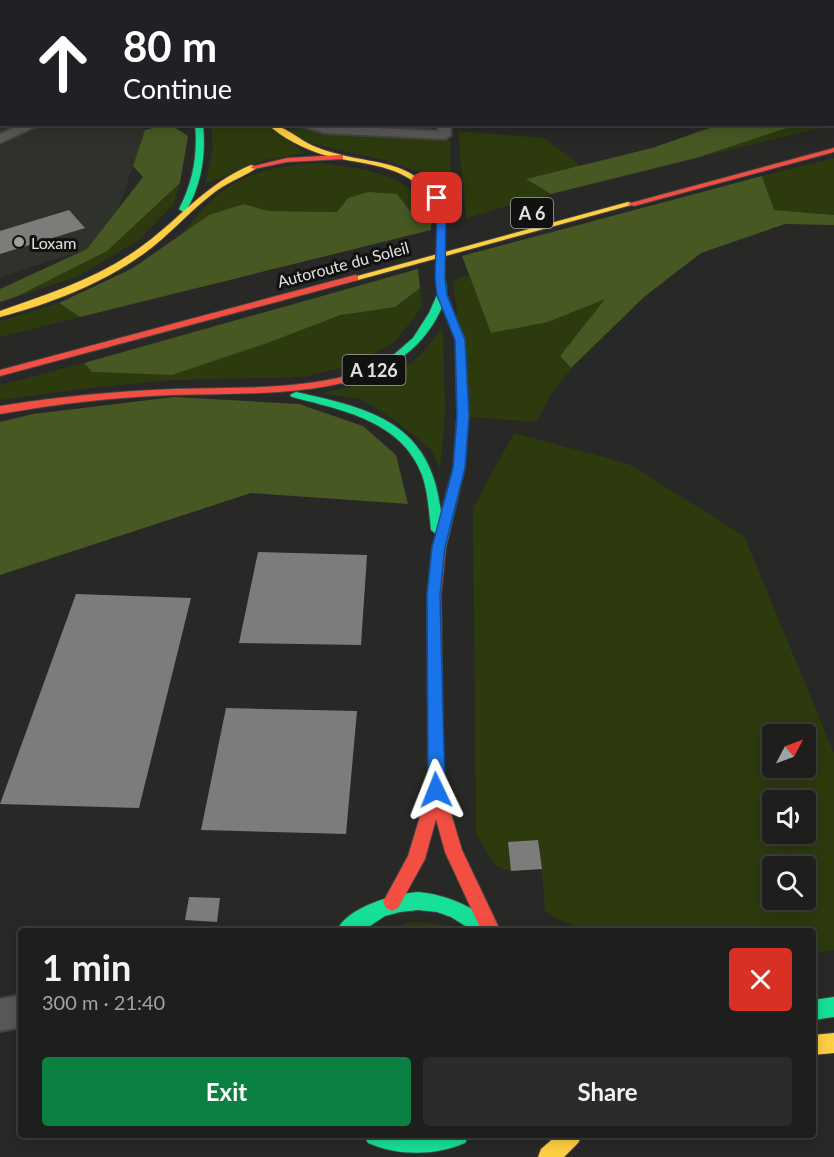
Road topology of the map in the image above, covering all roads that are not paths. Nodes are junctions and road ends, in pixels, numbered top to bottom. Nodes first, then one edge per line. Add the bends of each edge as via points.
1 (30, 126) edge
2 (199, 126) edge
3 (273, 126) edge
4 (311, 126) edge
5 (445, 130) edge
6 (0, 139) edge
7 (834, 150) edge
8 (340, 157) junction
9 (174, 223) junction
10 (458, 232) dead end
11 (423, 241) dead end
12 (442, 295) junction
13 (0, 314) edge
14 (0, 373) edge
15 (269, 389) junction
16 (0, 410) edge
17 (439, 547) junction
18 (436, 790) junction
19 (392, 903) junction
20 (350, 927) edge
21 (487, 928) edge
22 (490, 928) edge
23 (834, 1007) edge
24 (816, 1010) edge
25 (18, 1012) edge
26 (0, 1016) edge
27 (834, 1043) edge
28 (816, 1045) edge
29 (453, 1138) edge
30 (569, 1138) edge
31 (372, 1139) edge
32 (549, 1157) edge

1 - 6 street
2 - 9 main road via 196,181
3 - 8 main road, A 126 via 307,146
4 - 5 street
7 - 14 main road, Autoroute du Soleil / A 6
8 - 9 main road via 286,160 241,173 212,188
8 - 12 main road, A 126, bridge via 386,167 414,178 432,191 442,213
9 - 13 main road via 134,256 94,278
10 - 11 main road, Autoroute du Soleil
12 - 15 main road, A 126 via 426,333 393,361 344,379
12 - 17 main road via 460,340 463,416 459,468
15 - 16 main road, A 126 via 143,393
15 - 17 main road via 354,409 387,425 404,439 420,457 429,477
17 - 18 main road via 434,595
18 - 19 main road via 416,859
18 - 22 main road via 454,852
19 - 20 main road via 372,910
19 - 21 main road via 442,903 468,914
23 - 24 main road
25 - 26 street
27 - 28 main road
29 - 31 main road via 410,1143
30 - 32 main road

